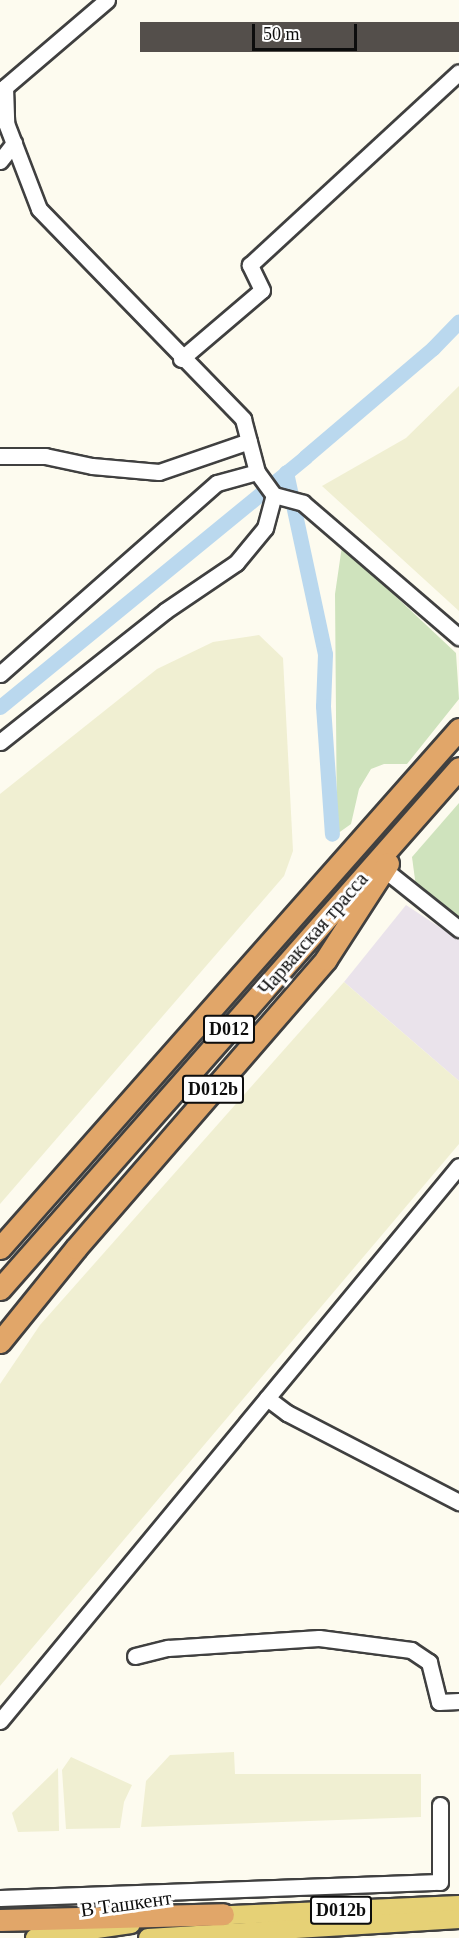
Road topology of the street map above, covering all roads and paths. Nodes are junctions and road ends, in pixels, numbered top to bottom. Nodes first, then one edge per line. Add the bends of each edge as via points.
1 (107, 0) edge
2 (459, 72) edge
3 (14, 143) junction
4 (0, 161) edge
5 (181, 359) junction
6 (249, 441) junction
7 (0, 456) edge
8 (256, 472) junction
9 (274, 495) junction
10 (459, 637) edge
11 (0, 674) edge
12 (459, 729) edge
13 (0, 742) edge
14 (459, 768) edge
15 (410, 824) junction
16 (385, 870) junction
17 (459, 929) edge
18 (459, 1167) edge
19 (0, 1248) edge
20 (0, 1289) edge
21 (0, 1342) edge
22 (267, 1398) junction
23 (459, 1502) edge
24 (135, 1656) dead end
25 (459, 1701) edge
26 (0, 1721) edge
27 (440, 1805) dead end
28 (440, 1882) junction
29 (0, 1898) edge
30 (451, 1906) edge
31 (223, 1914) junction
32 (459, 1919) edge
33 (0, 1920) edge
34 (327, 1925) edge
35 (156, 1937) edge
36 (34, 1938) edge
37 (148, 1938) edge

1 - 3 street via 5,87 6,123
2 - 5 street via 250,265 262,290
3 - 4 street
3 - 5 street via 39,208
5 - 6 street via 243,419
6 - 7 street via 159,472 92,466 45,456
6 - 8 street
8 - 9 street
8 - 11 street via 217,483
9 - 10 street via 303,503
9 - 13 street via 265,528 236,563 165,611
12 - 19 highway, Чарвакская трасса / D012
14 - 15 highway, Чарвакская трасса / D012
15 - 16 highway, D012b
15 - 20 highway, Чарвакская трасса / D012
16 - 17 street
16 - 21 highway, D012b via 326,959 76,1248
18 - 22 street
22 - 23 street via 287,1413
22 - 26 street
24 - 25 street via 168,1648 319,1638 411,1650 429,1662 439,1701
27 - 28 street
28 - 29 street
28 - 30 street
30 - 34 main road, D012b
31 - 33 highway, D012b
31 - 34 main road, D012b
31 - 36 main road, В Ташкент / D012b
32 - 34 main road, D012b
34 - 35 main road, D012b
35 - 37 main road, D012b

